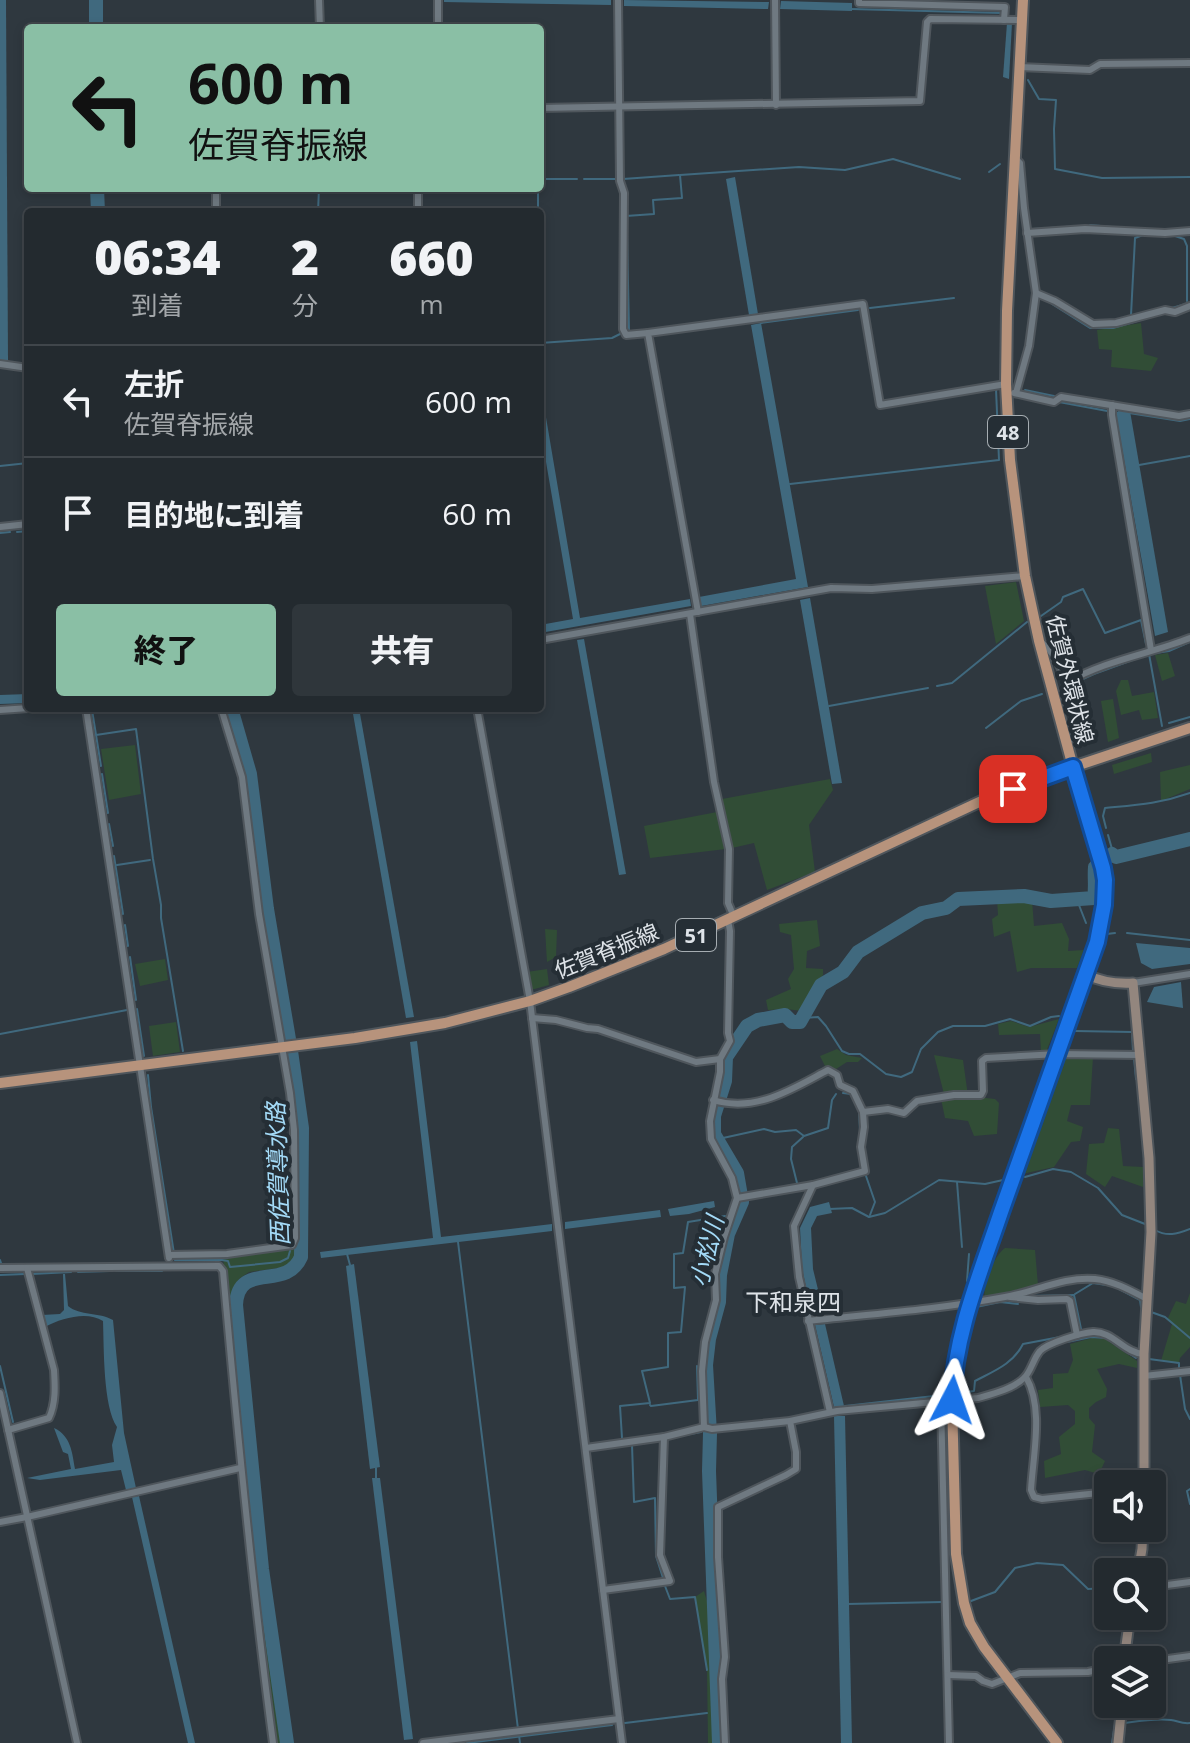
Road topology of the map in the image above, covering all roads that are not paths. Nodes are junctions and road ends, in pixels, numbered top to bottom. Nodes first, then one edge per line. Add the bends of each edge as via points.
1 (319, 0) edge
2 (438, 0) edge
3 (775, 0) edge
4 (1023, 0) edge
5 (860, 2) edge
6 (618, 3) edge
7 (1004, 15) junction
8 (1018, 20) junction
9 (320, 24) edge
10 (438, 24) edge
11 (1190, 63) edge
12 (1019, 67) junction
13 (776, 105) junction
14 (619, 107) junction
15 (544, 108) edge
16 (1014, 157) junction
17 (1190, 231) edge
18 (1027, 233) junction
19 (1036, 293) junction
20 (1190, 306) edge
21 (648, 333) junction
22 (0, 364) edge
23 (24, 367) edge
24 (1010, 390) junction
25 (1112, 405) junction
26 (1190, 414) edge
27 (24, 524) edge
28 (0, 527) edge
29 (1025, 576) junction
30 (695, 607) junction
31 (1190, 638) edge
32 (544, 639) edge
33 (1039, 641) junction
34 (1151, 650) junction
35 (1068, 682) junction
36 (24, 708) edge
37 (0, 710) edge
38 (87, 712) edge
39 (222, 712) edge
40 (478, 712) edge
41 (1190, 728) edge
42 (1067, 744) junction
43 (1073, 767) junction
44 (731, 919) junction
45 (1085, 974) junction
46 (1190, 974) edge
47 (1133, 983) junction
48 (530, 1001) junction
49 (532, 1018) junction
50 (281, 1047) junction
51 (1058, 1054) junction
52 (1139, 1055) junction
53 (720, 1059) junction
54 (141, 1065) junction
55 (0, 1083) edge
56 (713, 1100) junction
57 (863, 1112) junction
58 (813, 1185) junction
59 (737, 1198) junction
60 (173, 1255) junction
61 (170, 1265) junction
62 (0, 1268) edge
63 (27, 1268) junction
64 (1009, 1297) junction
65 (1147, 1299) junction
66 (971, 1302) junction
67 (815, 1320) junction
68 (1077, 1335) junction
69 (1144, 1354) junction
70 (1190, 1371) edge
71 (1144, 1376) junction
72 (1026, 1377) junction
73 (0, 1393) edge
74 (947, 1400) junction
75 (837, 1411) junction
76 (790, 1421) junction
77 (704, 1427) junction
78 (8, 1430) junction
79 (664, 1437) junction
80 (586, 1448) junction
81 (240, 1468) junction
82 (1144, 1470) edge
83 (1094, 1493) edge
84 (27, 1517) junction
85 (0, 1522) edge
86 (1190, 1582) edge
87 (1166, 1585) edge
88 (603, 1590) junction
89 (1190, 1656) edge
90 (1166, 1659) edge
91 (1094, 1671) edge
92 (948, 1675) junction
93 (1007, 1679) junction
94 (1121, 1718) edge
95 (619, 1719) junction
96 (77, 1743) edge
97 (273, 1743) edge
98 (423, 1743) edge
99 (622, 1743) edge
100 (725, 1743) edge
101 (949, 1743) edge
102 (1057, 1743) edge
103 (1118, 1743) edge

1 - 9 street
2 - 10 street
3 - 13 street
4 - 8 main road, 佐賀外環状線 / 48
5 - 7 street via 1005,7
6 - 14 street
7 - 8 street
7 - 13 street via 927,22 920,101
8 - 12 main road, 佐賀外環状線 / 48
11 - 12 street via 1100,64 1090,70
12 - 16 main road, 佐賀外環状線 / 48
13 - 14 street
14 - 15 street
14 - 21 street via 623,329 626,335
16 - 18 street via 1020,163
16 - 24 main road, 佐賀外環状線 / 48 via 1007,311
17 - 18 street
18 - 19 street
19 - 20 street via 1093,324
19 - 24 street via 1029,346
21 - 24 street via 863,304 880,405
21 - 30 street
22 - 23 street
24 - 25 street via 1054,402 1061,397
24 - 29 main road, 佐賀外環状線 / 48 via 1010,460
25 - 26 street
25 - 34 street
27 - 28 street
29 - 30 street via 831,588
29 - 33 main road, 佐賀外環状線 / 48
30 - 32 street
30 - 44 street via 714,782 729,849
31 - 34 street
33 - 35 street via 1048,646
33 - 42 main road, 佐賀外環状線 / 48
34 - 35 street
35 - 42 street via 1075,727
36 - 37 street
38 - 54 street
39 - 50 street via 242,777
40 - 48 street
41 - 43 main road, 佐賀脊振線 / 51
42 - 43 main road, 佐賀外環状線 / 48
43 - 44 main road, 佐賀脊振線 / 51 via 990,797
43 - 45 main road, 佐賀外環状線 / 48 via 1106,891
44 - 48 main road, 佐賀脊振線 / 51
44 - 53 street via 730,1041
45 - 47 street via 1111,983
45 - 51 main road, 佐賀外環状線 / 48
46 - 47 street
47 - 52 street
48 - 49 street
48 - 50 main road, 佐賀脊振線 / 51 via 424,1027
49 - 53 street via 598,1029 696,1062
49 - 80 street
50 - 54 main road, 佐賀脊振線 / 51
50 - 60 street via 294,1130 295,1243 227,1254
51 - 52 street
51 - 57 street via 986,1058 981,1095 917,1101 904,1113
51 - 66 main road, 佐賀外環状線 / 48
52 - 65 street via 1149,1158
53 - 56 street
54 - 55 main road, 佐賀脊振線 / 51
54 - 60 street
56 - 57 street via 764,1101 828,1070 853,1091
56 - 59 street via 711,1139
57 - 58 street via 865,1171
58 - 59 street
58 - 67 street via 794,1226 799,1277
59 - 77 street via 715,1274 716,1300 705,1342
60 - 61 street
61 - 63 street
61 - 81 street via 219,1266 223,1271
62 - 63 street
63 - 78 street via 55,1387 49,1418
64 - 65 street via 1093,1279 1117,1283
64 - 66 street
64 - 68 street via 1067,1299
65 - 69 street
66 - 67 street
66 - 74 main road, 佐賀外環状線 / 48
67 - 75 street
68 - 69 street via 1099,1332
68 - 72 street via 1039,1352
69 - 71 street
70 - 71 street
71 - 82 street
72 - 74 street via 978,1398
72 - 83 street via 1037,1406 1034,1497
73 - 78 street
74 - 75 street
74 - 92 street
74 - 93 main road, 佐賀外環状線 / 48 via 959,1582 970,1623
75 - 76 street
76 - 77 street
76 - 100 street via 796,1469 718,1507
77 - 79 street
78 - 84 street
79 - 80 street
79 - 88 street via 660,1555 670,1581
80 - 88 street
81 - 84 street
81 - 97 street
84 - 85 street
84 - 96 street
86 - 87 street
88 - 95 street
89 - 90 street
91 - 93 street via 1020,1673
92 - 93 street via 970,1675 992,1684
92 - 101 street
93 - 102 main road, 佐賀外環状線 / 48
94 - 103 street
95 - 98 street
95 - 99 street

